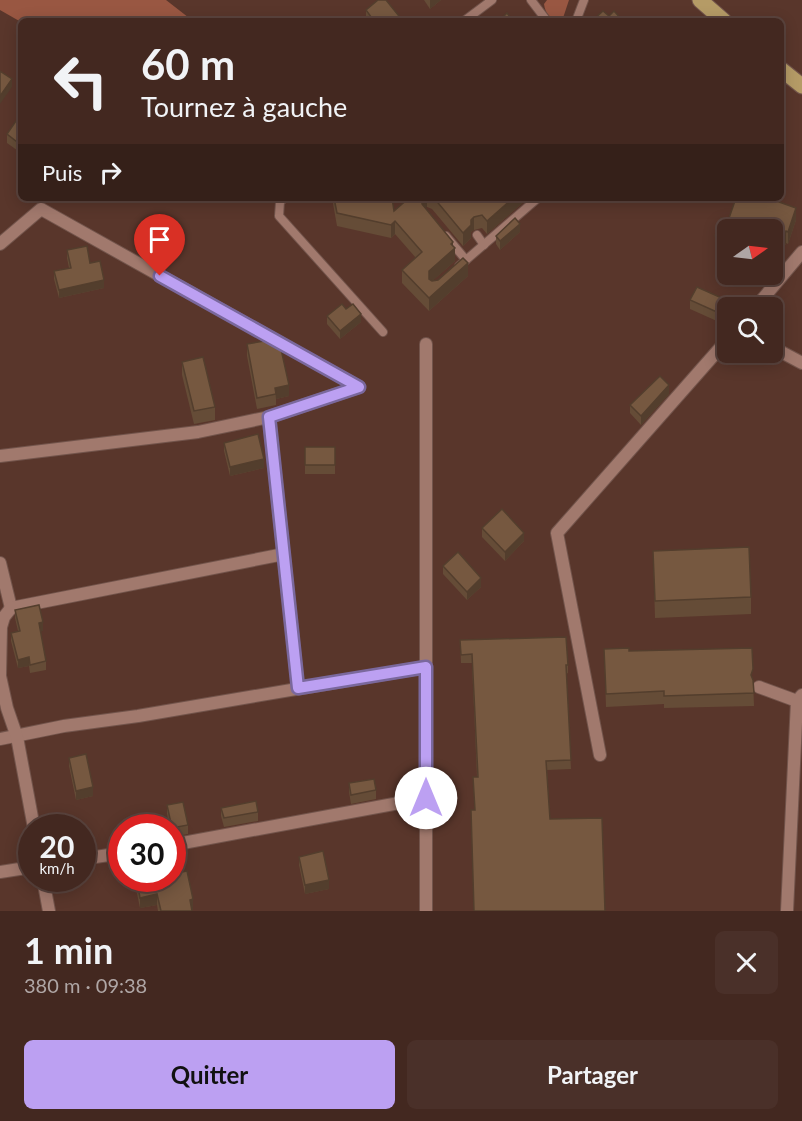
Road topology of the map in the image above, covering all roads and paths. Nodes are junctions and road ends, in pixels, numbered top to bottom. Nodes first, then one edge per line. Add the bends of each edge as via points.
1 (492, 0) edge
2 (531, 0) edge
3 (584, 0) edge
4 (700, 0) edge
5 (468, 18) edge
6 (545, 18) edge
7 (577, 18) edge
8 (721, 18) edge
9 (784, 72) edge
10 (802, 86) edge
11 (280, 201) edge
12 (535, 201) edge
13 (440, 228) edge
14 (477, 235) dead end
15 (0, 244) edge
16 (484, 245) junction
17 (802, 252) edge
18 (466, 260) junction
19 (450, 274) edge
20 (764, 297) edge
21 (383, 332) dead end
22 (426, 344) dead end
23 (717, 351) edge
24 (783, 353) edge
25 (802, 363) edge
26 (269, 417) junction
27 (0, 456) edge
28 (284, 554) junction
29 (0, 563) edge
30 (11, 608) junction
31 (426, 667) junction
32 (759, 687) dead end
33 (298, 688) junction
34 (801, 700) edge
35 (17, 737) junction
36 (0, 739) edge
37 (600, 754) dead end
38 (426, 798) junction
39 (31, 814) edge
40 (186, 842) edge
41 (18, 869) edge
42 (0, 872) edge
43 (45, 892) edge
44 (49, 911) edge
45 (426, 911) edge
46 (787, 911) edge

1 - 5 lane
2 - 6 lane
3 - 7 lane
4 - 8 main road
9 - 10 main road
11 - 21 lane via 279,216
12 - 16 lane
13 - 18 lane
14 - 16 lane
15 - 26 street via 40,209 359,387
16 - 18 lane
17 - 20 street
18 - 19 lane
22 - 31 street
23 - 37 street via 557,533
24 - 25 street
26 - 27 street via 198,432
26 - 28 street
28 - 30 street
28 - 33 street
29 - 30 street
30 - 35 street via 1,627 0,676
31 - 33 street
31 - 38 street
32 - 34 street
33 - 35 street
34 - 46 street
35 - 36 street
35 - 39 street
38 - 40 street
38 - 45 street
41 - 42 street
43 - 44 street

